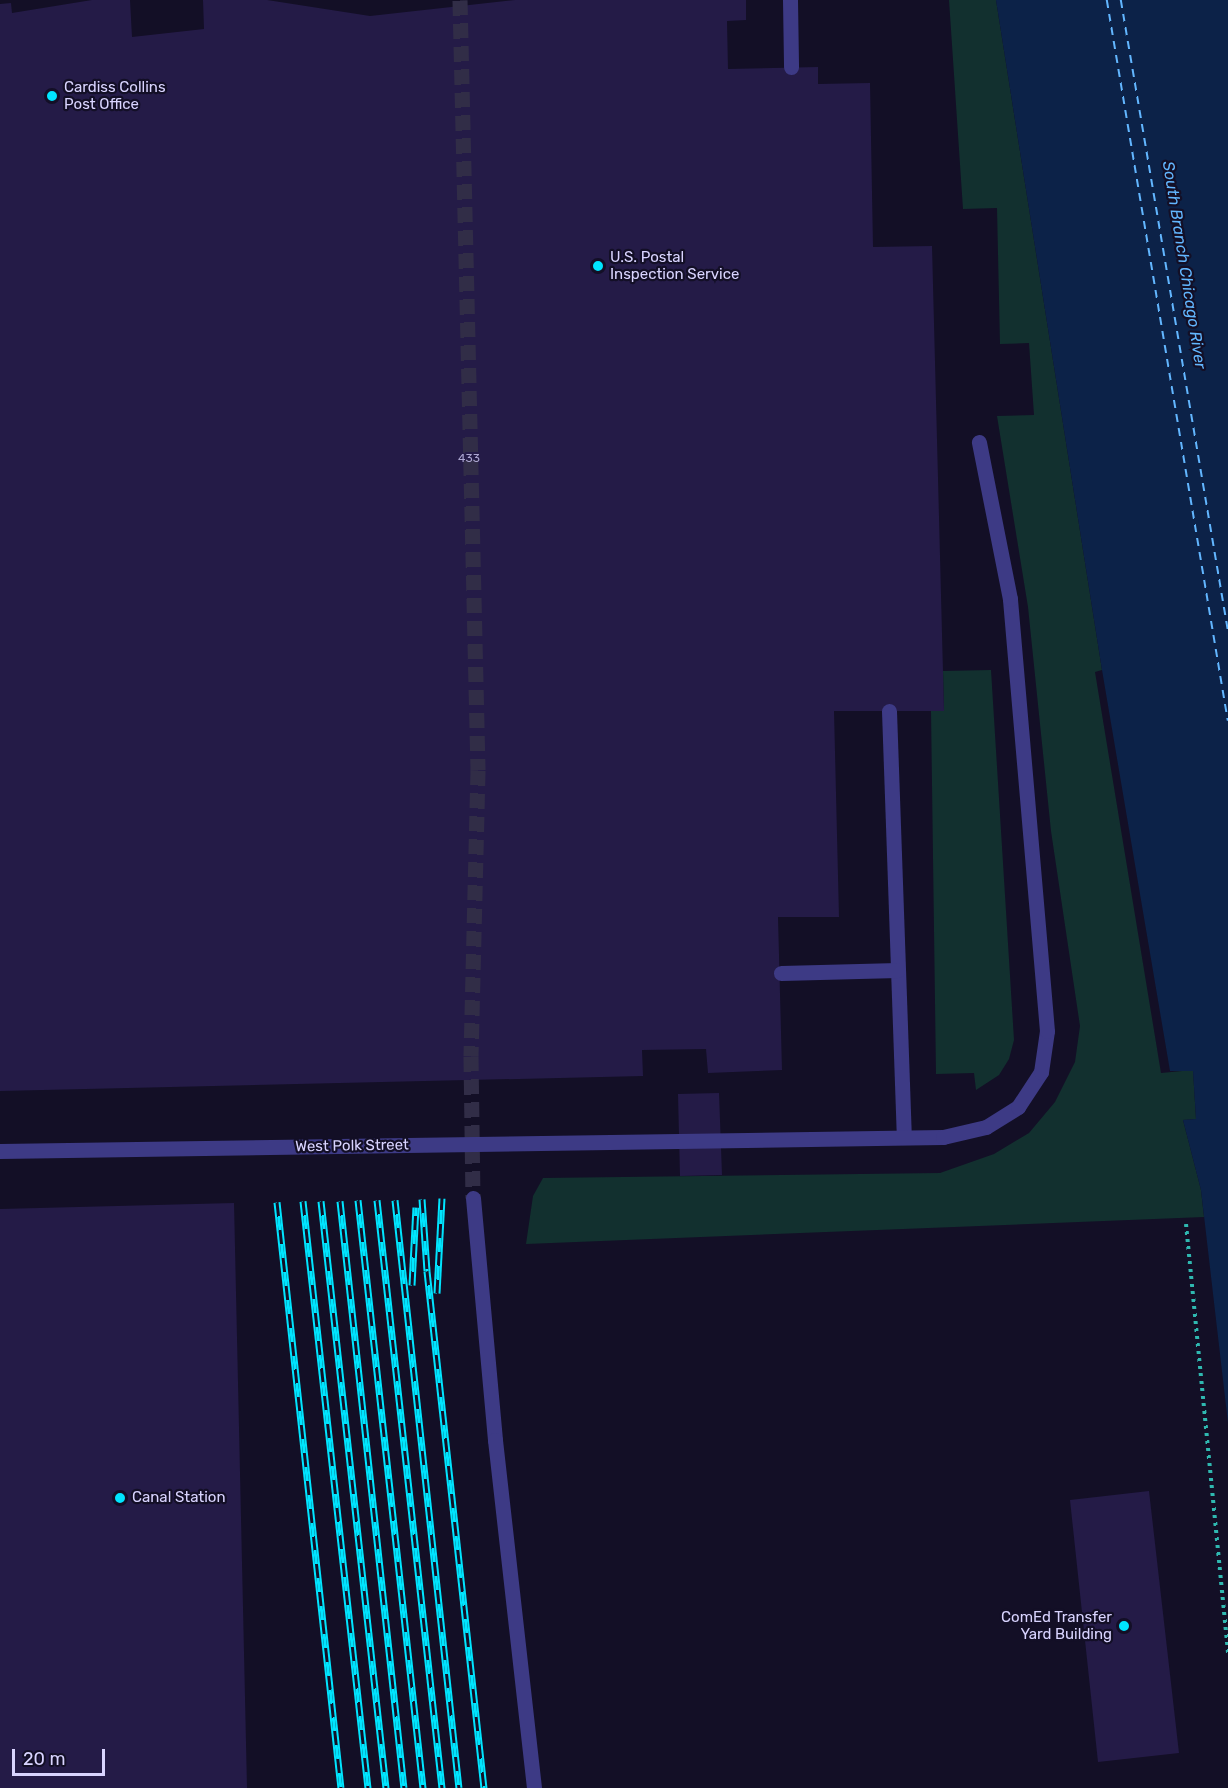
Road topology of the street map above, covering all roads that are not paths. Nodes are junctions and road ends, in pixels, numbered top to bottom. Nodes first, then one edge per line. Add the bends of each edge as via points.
1 (790, 0) edge
2 (791, 67) dead end
3 (979, 442) dead end
4 (889, 711) dead end
5 (898, 970) junction
6 (781, 973) dead end
7 (904, 1137) junction
8 (0, 1151) edge
9 (473, 1198) tunnel mouth
10 (534, 1788) edge

1 - 2 street
3 - 7 street, West Polk Street via 1010,598 1047,1031 1041,1072 1018,1107 986,1127 943,1137
4 - 5 street
5 - 6 street
5 - 7 street
7 - 8 street, West Polk Street
9 - 10 street via 495,1440

